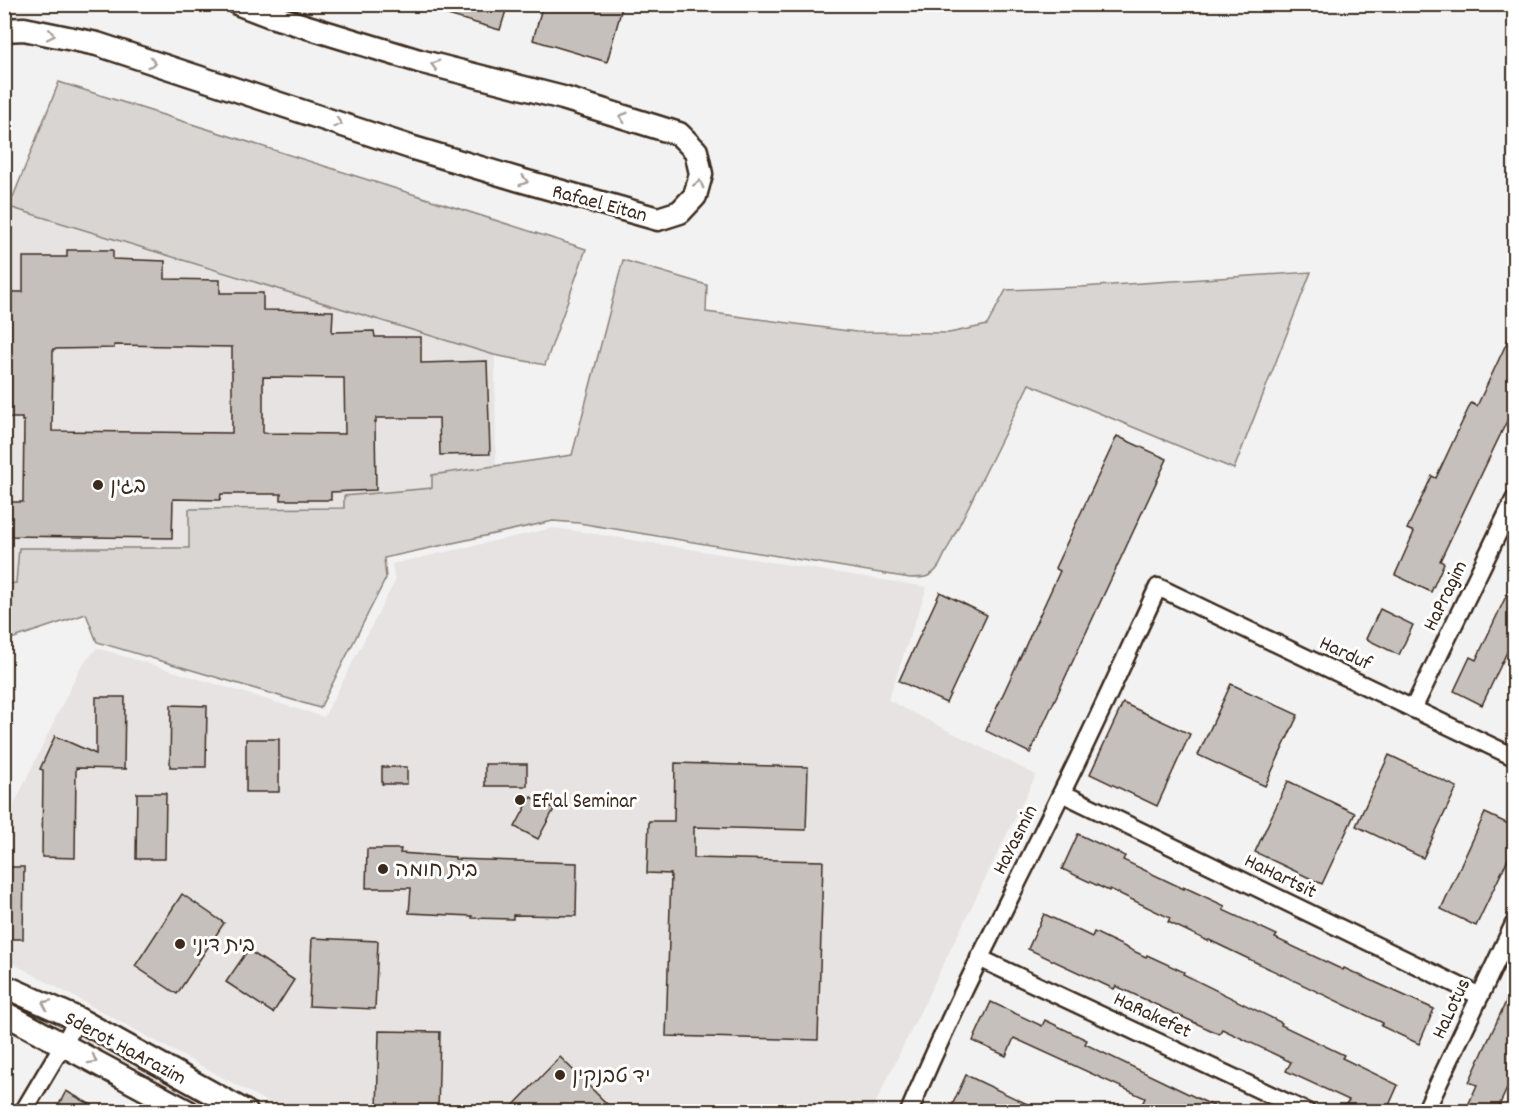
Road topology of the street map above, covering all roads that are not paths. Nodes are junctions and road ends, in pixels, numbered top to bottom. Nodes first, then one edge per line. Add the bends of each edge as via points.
1 (239, 4) edge
2 (4, 30) edge
3 (1515, 500) edge
4 (1158, 588) joint
5 (1413, 709) junction
6 (1515, 757) edge
7 (1062, 794) junction
8 (1515, 924) edge
9 (979, 958) junction
10 (4, 986) edge
11 (1480, 996) junction
12 (4, 1013) edge
13 (78, 1019) junction
14 (64, 1044) junction
15 (23, 1112) edge
16 (188, 1112) edge
17 (246, 1112) edge
18 (909, 1112) edge
19 (1308, 1112) edge
20 (1425, 1112) edge

2 -> 1 main road, Rafael Eitan via 24,29 97,44 410,147 658,219 680,212 696,196 701,174 696,151 679,134 563,98 419,61
3 - 5 street, HaPragim
4 - 5 street, Harduf
4 - 7 street, HaYasmin
5 - 6 street, Harduf
7 - 9 street, HaYasmin
7 - 11 street, HaHartsit
8 - 11 street, HaLotus
9 - 18 street, HaYasmin
9 - 19 street, HaRakefet
13 -> 10 main road, Sderot HaArazim
11 - 20 street, HaLotus
12 - 14 main road, Sderot HaArazim
13 - 14 street
13 - 17 main road, Sderot HaArazim
14 - 15 street
14 -> 16 main road, Sderot HaArazim

